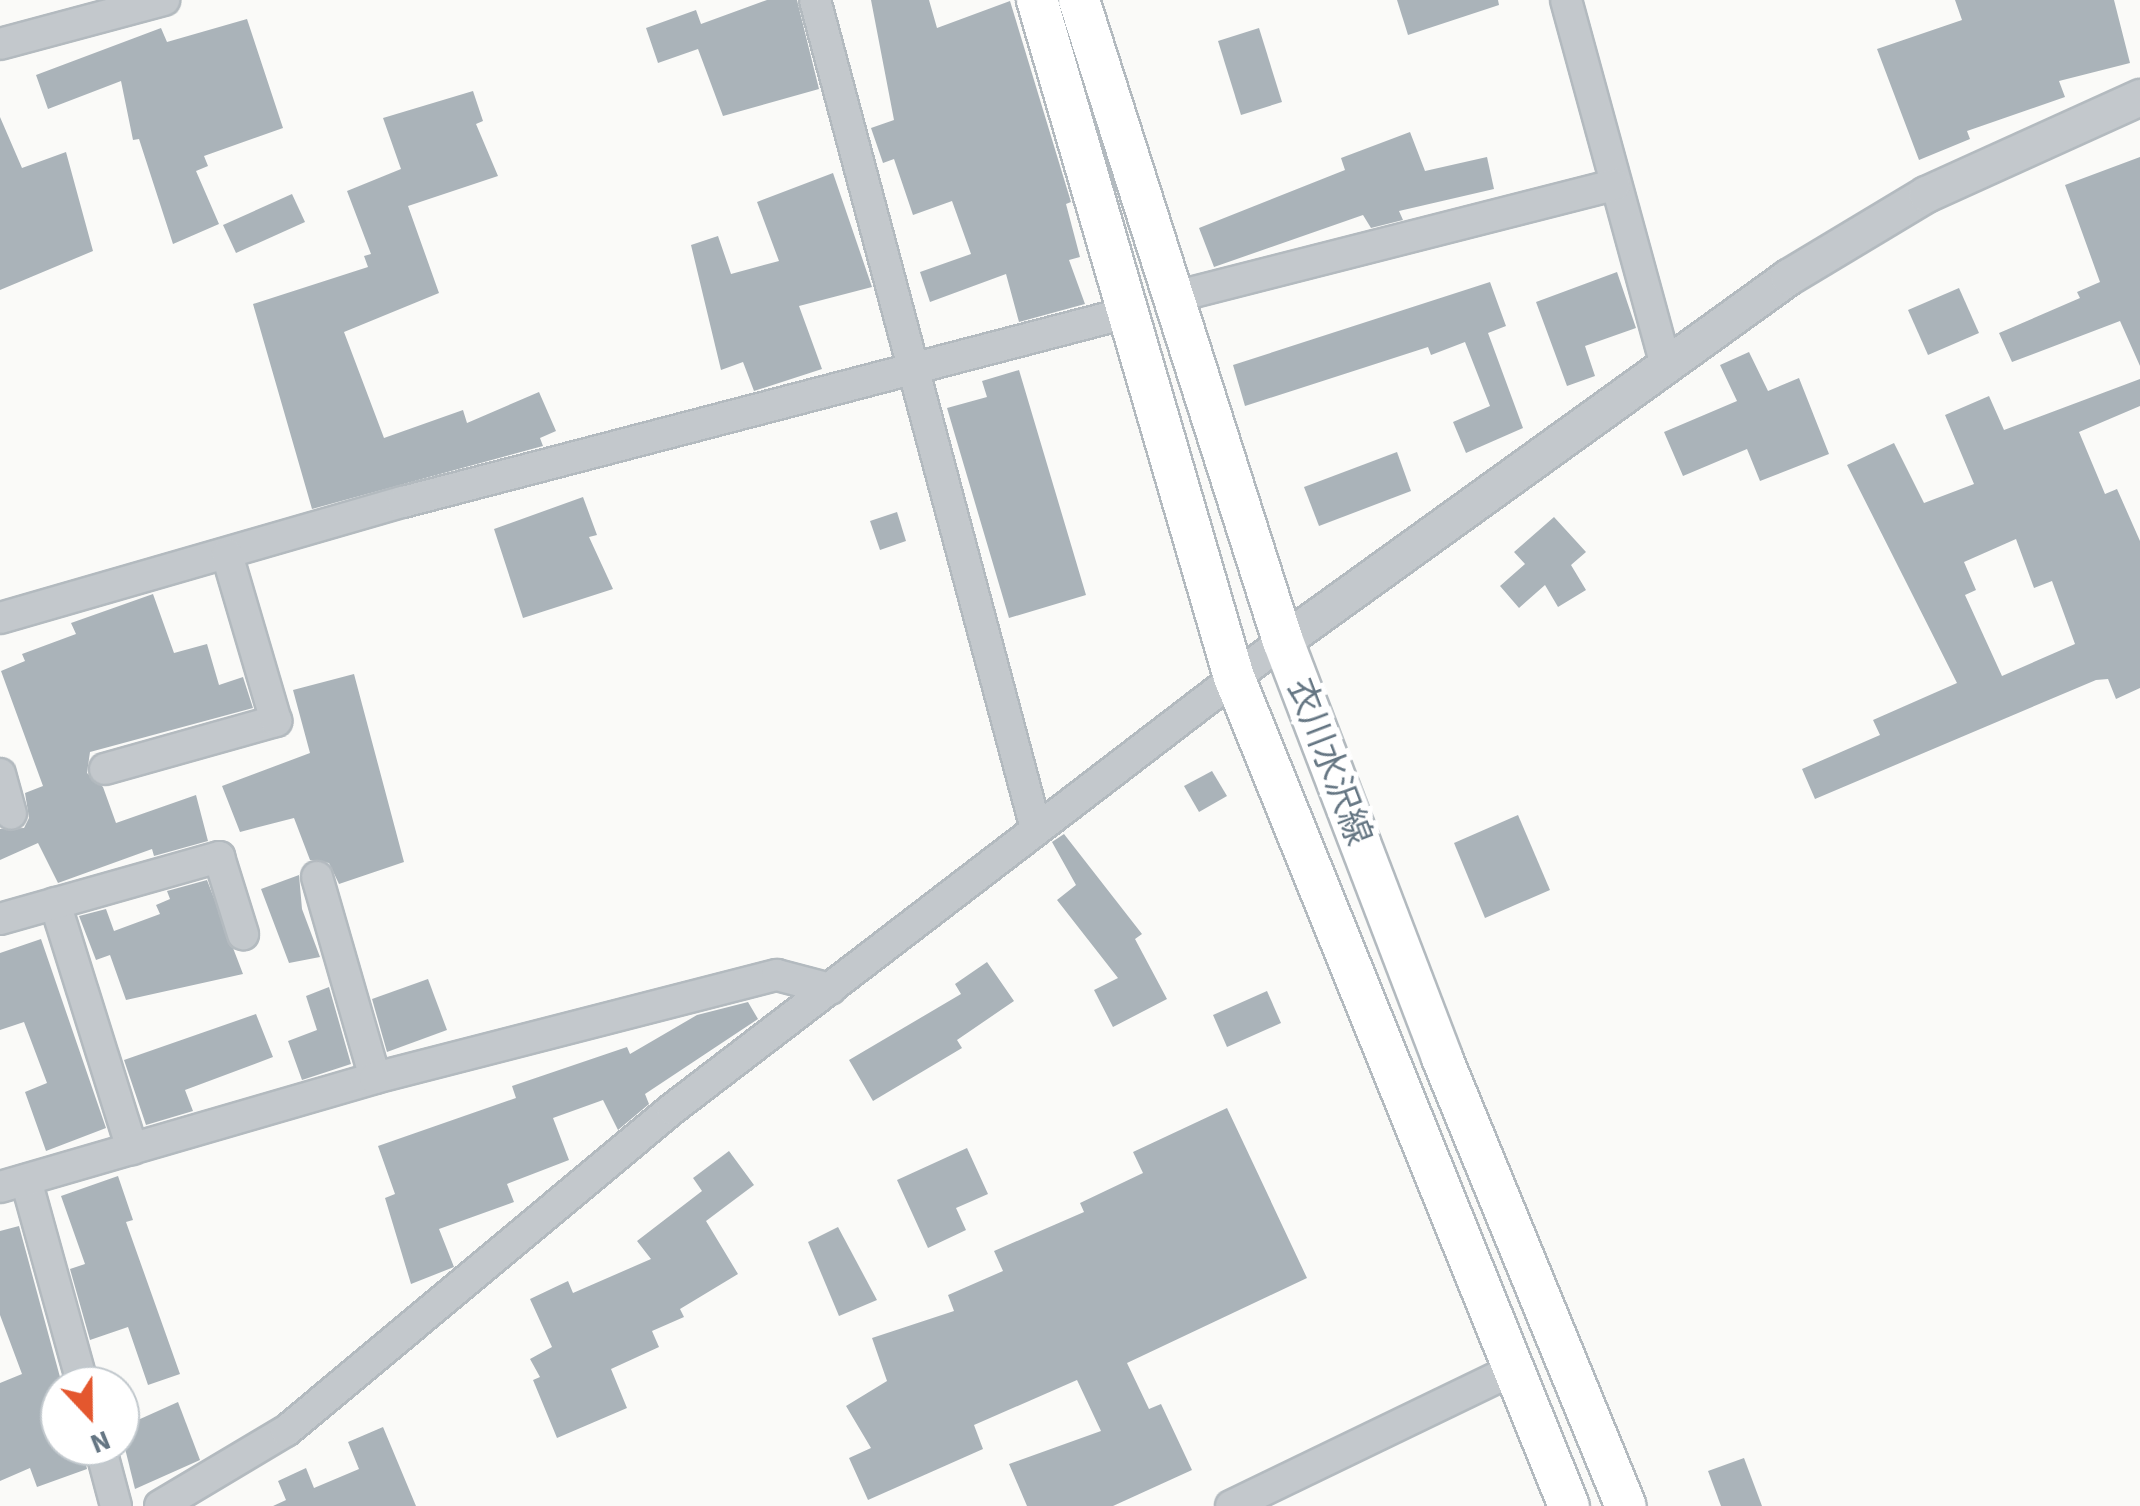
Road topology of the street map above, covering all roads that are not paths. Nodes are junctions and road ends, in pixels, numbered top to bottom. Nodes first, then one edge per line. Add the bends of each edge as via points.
1 (164, 0) edge
2 (816, 0) edge
3 (1037, 0) edge
4 (1079, 0) edge
5 (1566, 0) edge
6 (0, 44) edge
7 (2140, 97) edge
8 (1614, 185) junction
9 (1174, 297) junction
10 (1126, 312) junction
11 (1665, 363) junction
12 (915, 366) junction
13 (227, 554) junction
14 (0, 618) edge
15 (1283, 641) junction
16 (1234, 677) junction
17 (106, 770) dead end
18 (0, 774) edge
19 (11, 814) dead end
20 (1036, 829) junction
21 (317, 876) dead end
22 (55, 903) junction
23 (0, 918) edge
24 (243, 934) dead end
25 (830, 989) junction
26 (375, 1078) junction
27 (132, 1149) junction
28 (13, 1183) edge
29 (76, 1366) edge
30 (1512, 1370) junction
31 (105, 1466) edge
32 (207, 1496) edge
33 (116, 1506) edge
34 (160, 1506) edge
35 (1230, 1506) edge
36 (1569, 1506) edge
37 (1626, 1506) edge

1 - 6 street
2 - 12 street
3 - 10 main road, 衣川水沢線
4 - 9 main road, 衣川水沢線
5 - 8 street
7 - 11 street via 1926,194 1788,277
8 - 9 street
8 - 11 street
9 - 15 main road, 衣川水沢線
10 - 12 street
10 - 16 main road, 衣川水沢線
11 - 15 street
12 - 13 street
12 - 20 street
13 - 14 street
13 - 17 street via 276,721
15 - 16 street
15 - 37 main road, 衣川水沢線 via 1442,1058
16 - 20 street
16 - 30 main road, 衣川水沢線
18 - 19 street
20 - 25 street
21 - 26 street
22 - 23 street
22 - 24 street via 220,857
22 - 27 street
25 - 26 street via 777,975
25 - 32 street via 672,1109
26 - 27 street
27 - 28 street
28 - 29 street
30 - 35 street
30 - 36 main road, 衣川水沢線
31 - 33 street
32 - 34 street

